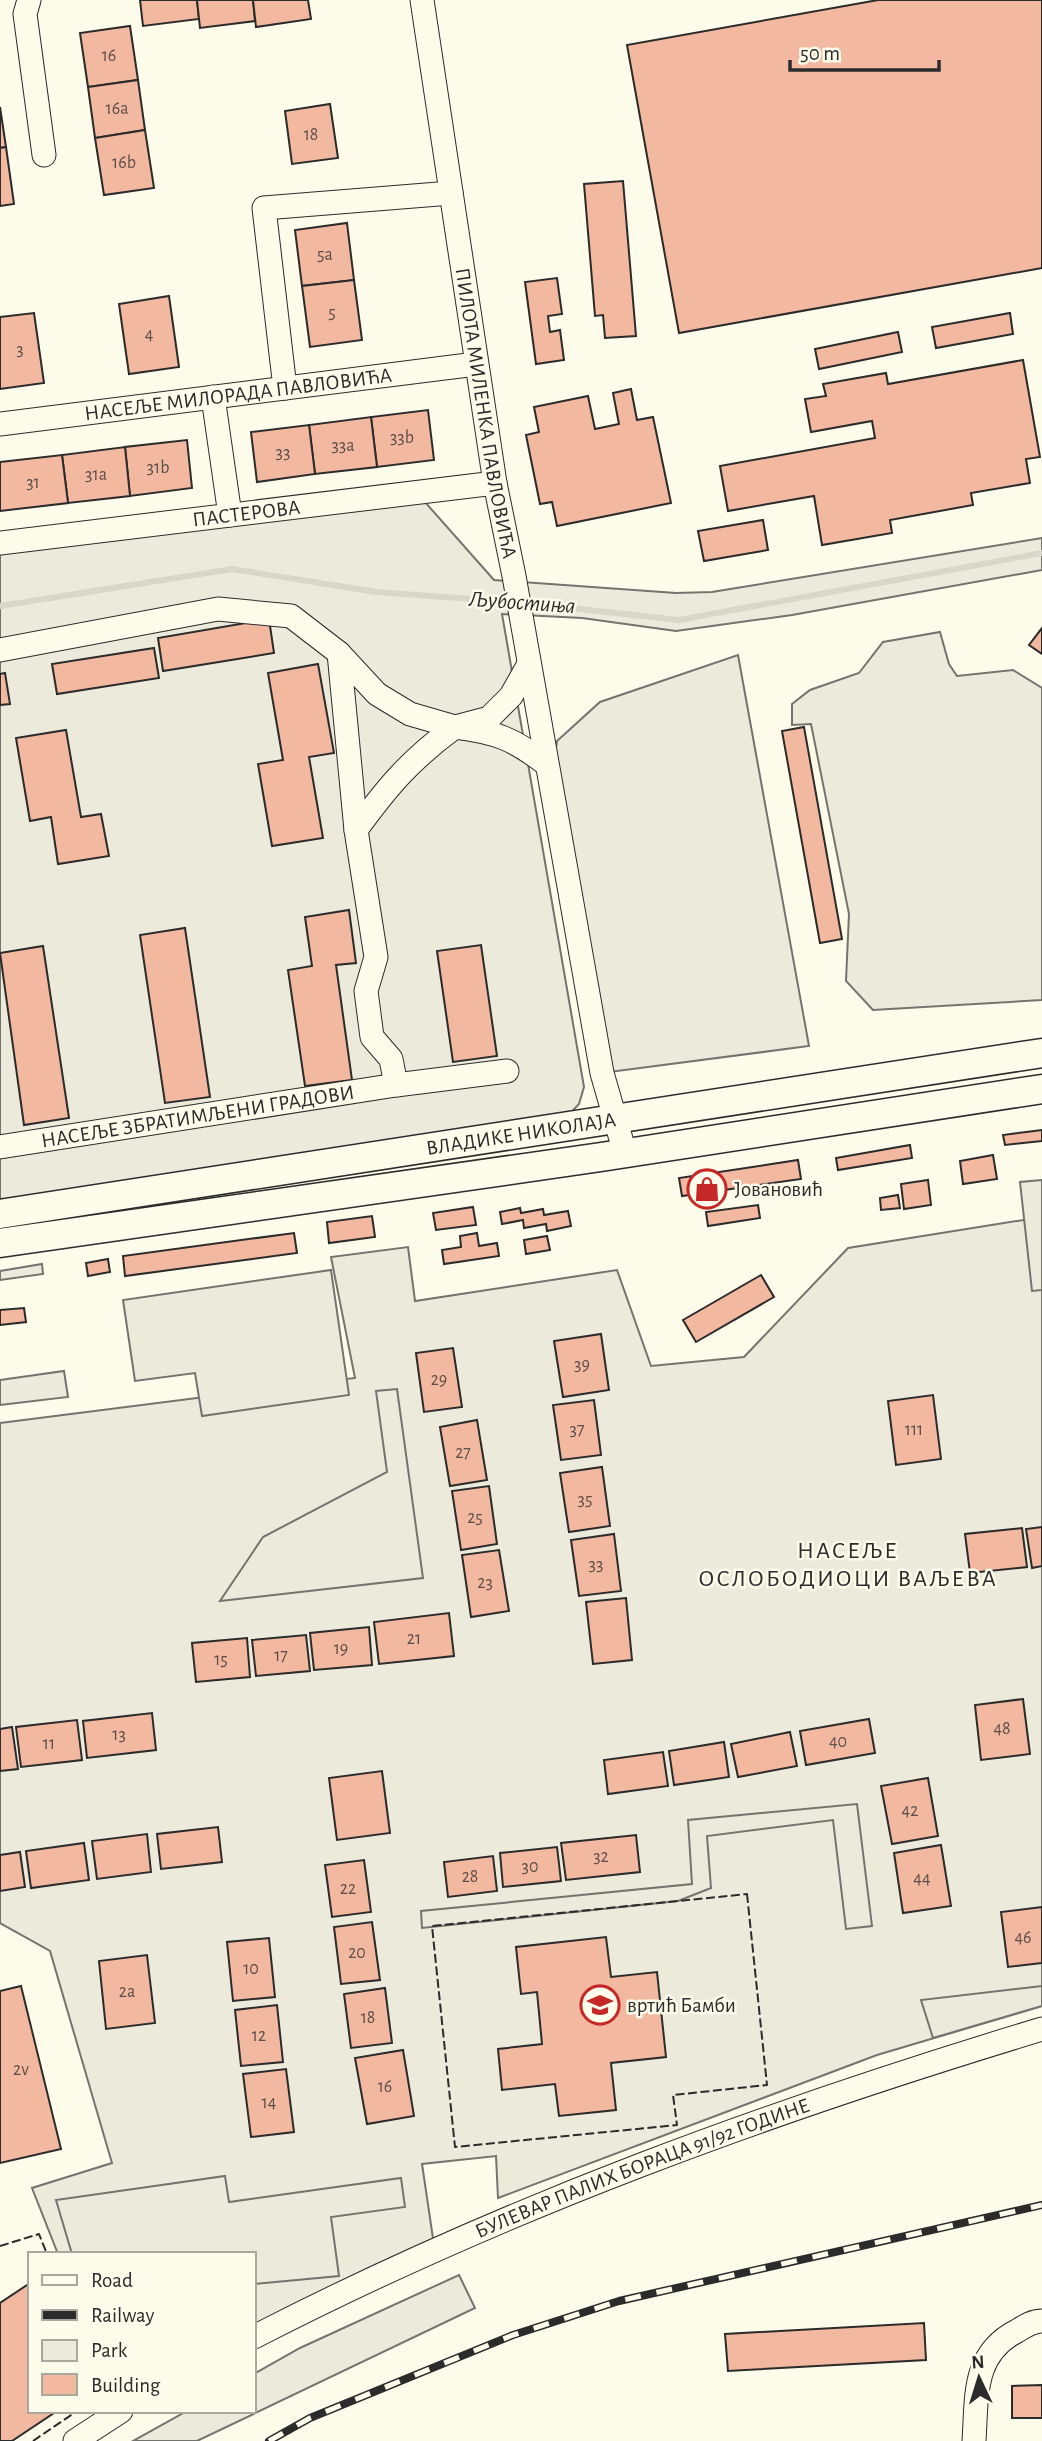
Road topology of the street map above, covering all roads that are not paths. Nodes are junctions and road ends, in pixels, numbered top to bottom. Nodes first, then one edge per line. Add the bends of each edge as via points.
1 (29, 0) edge
2 (422, 0) edge
3 (44, 155) dead end
4 (451, 193) junction
5 (476, 364) junction
6 (285, 388) junction
7 (213, 397) junction
8 (0, 424) edge
9 (495, 483) junction
10 (230, 515) junction
11 (0, 543) edge
12 (0, 650) edge
13 (340, 653) junction
14 (529, 664) junction
15 (455, 727) junction
16 (546, 764) junction
17 (356, 830) junction
18 (1042, 1053) edge
19 (507, 1071) dead end
20 (396, 1085) junction
21 (1042, 1089) edge
22 (606, 1120) junction
23 (0, 1147) edge
24 (613, 1155) junction
25 (0, 1214) edge
26 (0, 1242) edge
27 (1042, 2029) edge
28 (1042, 2321) edge
29 (256, 2336) edge
30 (118, 2413) edge
31 (75, 2441) edge
32 (974, 2441) edge

1 - 3 street via 25,14
2 - 4 street, ПИЛОТА МИЛЕНКА ПАВЛОВИЋА
4 - 5 street, ПИЛОТА МИЛЕНКА ПАВЛОВИЋА
4 - 6 street via 264,208
5 - 6 street, НАСЕЉЕ МИЛОРАДА ПАВЛОВИЋА
5 - 9 street, ПИЛОТА МИЛЕНКА ПАВЛОВИЋА
6 - 7 street, НАСЕЉЕ МИЛОРАДА ПАВЛОВИЋА
7 - 8 street, НАСЕЉЕ МИЛОРАДА ПАВЛОВИЋА
7 - 10 street
9 - 10 street, ПАСТЕРОВА
9 - 14 street, ПИЛОТА МИЛЕНКА ПАВЛОВИЋА
10 - 11 street, ПАСТЕРОВА
12 - 13 street via 218,609 291,615
13 - 15 street via 377,694 410,714
13 - 17 street
14 - 15 street via 511,696 489,718
14 - 16 street, ПИЛОТА МИЛЕНКА ПАВЛОВИЋА
15 - 16 street via 491,731 518,742
15 - 17 street via 419,753 388,785
16 - 22 street, ПИЛОТА МИЛЕНКА ПАВЛОВИЋА
17 - 20 street via 376,957 366,991 372,1037 391,1059
18 - 22 main road, ВЛАДИКЕ НИКОЛАЈА
19 - 20 street, НАСЕЉЕ ЗБРАТИМЉЕНИ ГРАДОВИ
20 - 23 street, НАСЕЉЕ ЗБРАТИМЉЕНИ ГРАДОВИ
21 - 24 main road, ВЛАДИКЕ НИКОЛАЈА
22 - 24 street, ПИЛОТА МИЛЕНКА ПАВЛОВИЋА
22 - 25 main road, ВЛАДИКЕ НИКОЛАЈА
24 - 26 main road, ВЛАДИКЕ НИКОЛАЈА
27 - 29 street, БУЛЕВАР ПАЛИХ БОРАЦА 91/92 ГОДИНЕ via 829,2095 660,2157 454,2240
28 - 32 street via 1000,2340 979,2371
30 - 31 street

